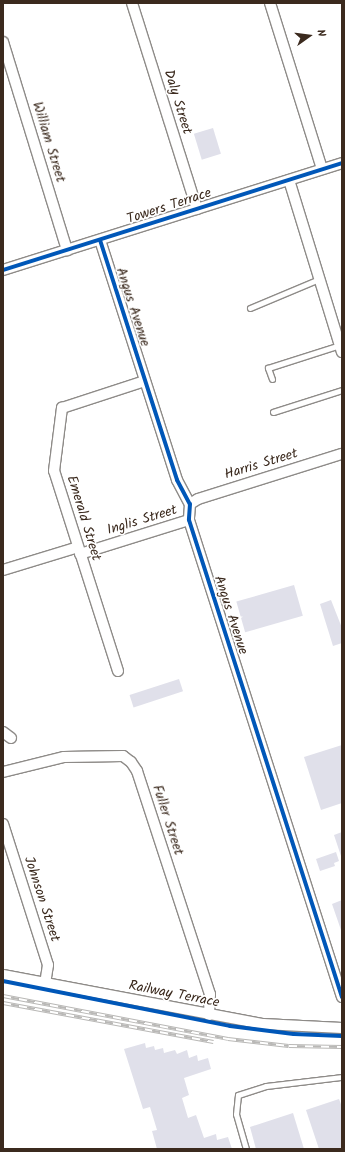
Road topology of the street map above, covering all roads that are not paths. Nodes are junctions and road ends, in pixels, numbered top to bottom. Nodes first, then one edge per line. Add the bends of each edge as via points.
1 (132, 3) edge
2 (270, 3) edge
3 (3, 42) edge
4 (342, 163) edge
5 (322, 169) junction
6 (289, 180) junction
7 (197, 209) junction
8 (100, 240) junction
9 (67, 250) junction
10 (3, 270) edge
11 (319, 279) junction
12 (250, 308) dead end
13 (341, 349) edge
14 (272, 379) dead end
15 (145, 381) junction
16 (342, 390) edge
17 (273, 412) dead end
18 (342, 454) edge
19 (190, 504) junction
20 (189, 520) junction
21 (79, 550) junction
22 (3, 570) edge
23 (118, 671) dead end
24 (3, 772) edge
25 (3, 824) edge
26 (3, 975) edge
27 (45, 983) junction
28 (342, 997) edge
29 (209, 1015) junction
30 (342, 1028) edge
31 (342, 1077) edge
32 (246, 1149) edge

1 - 7 street, Daly Street
2 - 5 street
3 - 9 street, William Street
4 - 5 street, Towers Terrace
5 - 6 street, Towers Terrace
6 - 7 street, Towers Terrace
6 - 11 street
7 - 8 street, Towers Terrace
8 - 9 street, Towers Terrace
8 - 15 street, Angus Avenue
9 - 10 street, Towers Terrace
11 - 12 lane
11 - 13 street
13 - 14 lane via 268,368
15 - 19 street, Angus Avenue via 177,480
15 - 21 street, Emerald Street via 62,408 54,470
16 - 17 lane
18 - 19 street, Harris Street via 198,499
19 - 20 street, Angus Avenue
20 - 21 street, Inglis Street
20 - 28 street, Angus Avenue
21 - 22 street, Inglis Street
21 - 23 street, Emerald Street
24 - 29 street, Fuller Street via 64,757 123,756 132,762 210,994
25 - 27 street, Johnson Street via 48,965
26 - 27 street, Railway Terrace
27 - 29 street, Railway Terrace
29 - 30 street, Railway Terrace via 263,1024
31 - 32 lane via 266,1086 238,1095 236,1114

